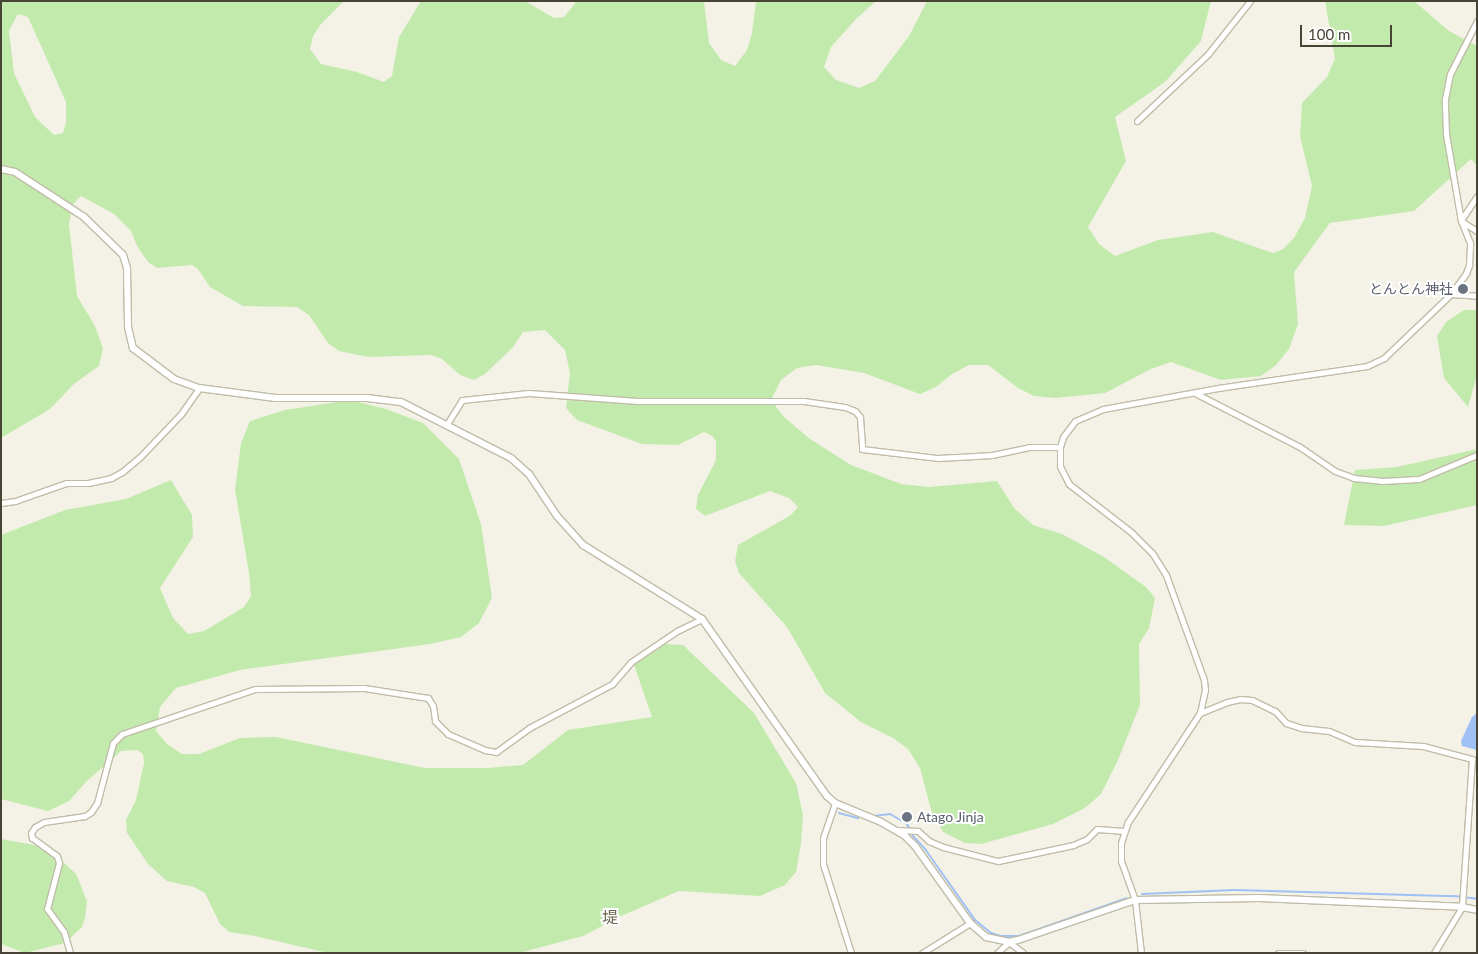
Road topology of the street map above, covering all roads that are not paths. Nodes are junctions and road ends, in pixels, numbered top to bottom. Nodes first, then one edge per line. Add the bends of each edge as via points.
1 (1250, 1) edge
2 (1477, 21) edge
3 (1137, 121) dead end
4 (1, 169) edge
5 (1477, 196) edge
6 (1461, 221) junction
7 (1477, 231) edge
8 (1451, 294) junction
9 (1477, 296) edge
10 (198, 388) junction
11 (1194, 393) junction
12 (447, 424) junction
13 (1060, 447) junction
14 (1477, 455) edge
15 (1, 503) edge
16 (702, 619) junction
17 (1200, 713) junction
18 (835, 803) junction
19 (897, 830) junction
20 (1124, 831) junction
21 (1135, 900) junction
22 (1462, 904) junction
23 (1477, 910) edge
24 (970, 923) junction
25 (1009, 942) junction
26 (70, 953) edge
27 (852, 953) edge
28 (922, 953) edge
29 (997, 953) edge
30 (1023, 953) edge
31 (1141, 953) edge
32 (1278, 953) edge
33 (1303, 953) edge
34 (1434, 953) edge

1 - 3 street via 1208,54
2 - 6 street via 1450,74 1445,99 1446,134
4 - 10 street via 16,172 84,217 124,255 128,328 133,348 174,379
5 - 6 street
6 - 7 street
6 - 8 street via 1470,243 1469,265 1462,282
8 - 9 street
8 - 11 street via 1384,358 1367,366
10 - 12 street via 275,398 386,399 401,402
10 - 15 street via 181,414 122,472 88,483 66,483
11 - 13 street via 1103,409 1084,416 1069,429
11 - 14 street via 1300,447 1335,471 1354,478 1381,481 1419,479
12 - 13 street via 462,400 529,393 638,401 804,401 855,411 860,417 862,449 938,458
12 - 16 street via 519,464 583,545
13 - 17 street via 1060,466 1068,484 1131,532 1152,553 1166,575 1204,680
16 - 18 street via 818,785
16 - 26 street via 677,631 631,662 612,684 530,728 496,752 448,734 435,721 428,698 364,688 255,689 122,734 113,743 97,803 90,812 85,816 44,822 31,832 32,838 57,856 59,863 47,909 64,932
17 - 20 street
17 - 22 street via 1227,702 1252,700 1275,711 1286,724 1329,732 1355,742 1424,746 1472,760
18 - 19 street
18 - 27 street via 823,838 823,864
19 - 20 street via 910,830 942,847 998,861 1073,845 1087,839 1097,829
19 - 24 street via 915,846
20 - 21 street via 1121,861
21 - 22 street via 1259,898
21 - 25 street
21 - 31 street
22 - 23 street
22 - 34 street
24 - 25 street via 986,937
24 - 28 street
25 - 29 street
25 - 30 street
32 - 33 street

